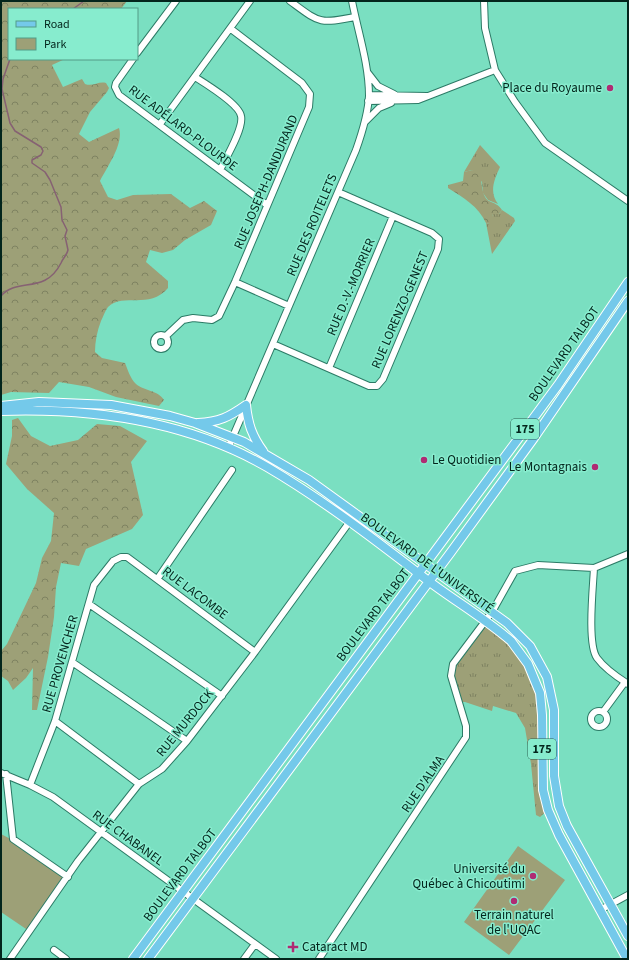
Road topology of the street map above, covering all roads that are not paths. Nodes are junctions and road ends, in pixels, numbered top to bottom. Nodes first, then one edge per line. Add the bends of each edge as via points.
1 (176, 1) edge
2 (250, 1) edge
3 (290, 1) edge
4 (352, 1) edge
5 (484, 1) edge
6 (355, 17) junction
7 (231, 29) junction
8 (138, 52) edge
9 (132, 60) edge
10 (495, 70) junction
11 (367, 72) junction
12 (195, 77) junction
13 (368, 98) junction
14 (399, 99) junction
15 (365, 122) junction
16 (160, 124) junction
17 (220, 170) junction
18 (338, 192) junction
19 (628, 201) edge
20 (267, 205) junction
21 (393, 216) junction
22 (235, 282) junction
23 (628, 282) edge
24 (628, 301) edge
25 (289, 306) junction
26 (166, 336) dead end
27 (273, 344) junction
28 (328, 368) junction
29 (246, 405) junction
30 (1, 406) edge
31 (1, 411) edge
32 (195, 423) junction
33 (232, 437) junction
34 (228, 448) junction
35 (263, 452) junction
36 (232, 470) dead end
37 (356, 513) junction
38 (349, 522) junction
39 (628, 554) edge
40 (121, 557) joint
41 (426, 564) junction
42 (594, 568) junction
43 (436, 571) junction
44 (418, 574) junction
45 (158, 578) junction
46 (428, 581) junction
47 (89, 604) junction
48 (492, 612) junction
49 (485, 620) junction
50 (255, 652) junction
51 (72, 662) junction
52 (627, 683) edge
53 (222, 696) junction
54 (604, 712) dead end
55 (55, 721) junction
56 (187, 741) junction
57 (4, 774) edge
58 (30, 784) junction
59 (139, 784) junction
60 (101, 832) junction
61 (68, 877) junction
62 (183, 891) junction
63 (628, 895) edge
64 (192, 899) junction
65 (610, 904) junction
66 (600, 910) junction
67 (628, 936) edge
68 (254, 944) junction
69 (54, 950) dead end
70 (10, 959) edge
71 (66, 959) edge
72 (133, 959) edge
73 (148, 959) edge
74 (244, 959) edge
75 (276, 959) edge
76 (318, 959) edge
77 (627, 959) edge

1 - 8 street
2 - 7 street
3 - 6 street via 319,21 330,22
4 - 6 street, RUE DES ROITELETS
5 - 10 street via 485,28
6 - 11 street, RUE DES ROITELETS
7 - 12 street
7 - 20 street, RUE JOSEPH-DANDURAND via 302,83 310,94 309,107
9 - 16 street, RUE ADÉLARD-PLOURDE via 116,83 117,91
10 - 14 street via 438,94 418,100
10 - 19 street via 545,143
11 - 13 street, RUE DES ROITELETS
11 - 14 street via 378,86
12 - 16 street
12 - 17 street via 237,107 242,116
13 - 14 street
13 - 15 street, RUE DES ROITELETS
14 - 15 street via 379,108
15 - 18 street, RUE DES ROITELETS
16 - 17 street, RUE ADÉLARD-PLOURDE
17 - 20 street, RUE ADÉLARD-PLOURDE
18 - 21 street, RUE LORENZO-GENEST
18 - 25 street, RUE DES ROITELETS
20 - 22 street, RUE JOSEPH-DANDURAND
21 - 28 street, RUE D.-V.-MORRIER
21 - 28 street, RUE LORENZO-GENEST via 436,235 439,244 381,383 374,387
22 - 25 street
22 - 26 street, RUE JOSEPH-DANDURAND via 216,319 183,320
23 - 41 main road, BOULEVARD TALBOT / 175 via 562,379
24 - 43 main road, BOULEVARD TALBOT / 175 via 534,438
25 - 27 street, RUE DES ROITELETS
27 - 28 street, RUE LORENZO-GENEST
27 - 29 street, RUE DES ROITELETS
29 - 32 main road via 228,418
29 - 33 street, RUE DES ROITELETS
29 - 35 main road via 252,436
30 - 32 main road, BOULEVARD DE L'UNIVERSITÉ via 39,402 112,404
31 - 34 main road, BOULEVARD DE L'UNIVERSITÉ via 79,412 118,417 185,432
32 - 33 main road, BOULEVARD DE L'UNIVERSITÉ
33 - 34 street, RUE DES ROITELETS
33 - 35 main road, BOULEVARD DE L'UNIVERSITÉ
34 - 38 main road, BOULEVARD DE L'UNIVERSITÉ via 267,467
35 - 37 main road, BOULEVARD DE L'UNIVERSITÉ
36 - 45 street
37 - 38 street, RUE MURDOCK
37 - 41 main road, BOULEVARD DE L'UNIVERSITÉ
38 - 44 main road, BOULEVARD DE L'UNIVERSITÉ
38 - 50 street, RUE MURDOCK
39 - 42 street
40 - 45 street, RUE LACOMBE via 127,557
40 - 47 street, RUE PROVENCHER via 113,561 98,580
41 - 43 main road, BOULEVARD DE L'UNIVERSITÉ / 175
41 - 44 main road, BOULEVARD TALBOT / 175
42 - 48 street, RUE D'ALMA via 538,565 515,571
42 - 52 street via 592,645 596,657
43 - 46 main road, BOULEVARD TALBOT / 175
43 - 48 main road, BOULEVARD DE L'UNIVERSITÉ / 175
44 - 46 main road, BOULEVARD DE L'UNIVERSITÉ / 175
44 - 62 main road, BOULEVARD TALBOT
45 - 50 street, RUE LACOMBE
46 - 49 main road, BOULEVARD DE L'UNIVERSITÉ / 175
46 - 64 main road, BOULEVARD TALBOT
47 - 51 street, RUE PROVENCHER
47 - 53 street
48 - 49 street, RUE D'ALMA
48 - 65 main road, BOULEVARD DE L'UNIVERSITÉ / 175 via 530,646 545,672 554,710 554,776 559,806 567,826
49 - 66 main road, BOULEVARD DE L'UNIVERSITÉ / 175 via 511,641 533,674 541,704 542,776 548,810 552,823
49 - 76 street, RUE D'ALMA via 453,664 451,676 466,726 466,737
50 - 53 street, RUE MURDOCK
51 - 55 street, RUE PROVENCHER
51 - 56 street
52 - 54 street
53 - 56 street, RUE MURDOCK
55 - 58 street, RUE PROVENCHER
55 - 59 street
56 - 59 street, RUE MURDOCK via 162,769
57 - 58 street, RUE CHABANEL
57 - 61 street via 13,839
58 - 60 street, RUE CHABANEL via 53,797
59 - 60 street, RUE MURDOCK
60 - 61 street, RUE MURDOCK
60 - 62 street, RUE CHABANEL
61 - 70 street, RUE MURDOCK
62 - 64 street, RUE CHABANEL
62 - 72 main road, BOULEVARD TALBOT
63 - 65 street
64 - 68 street, RUE CHABANEL
64 - 73 main road, BOULEVARD TALBOT
65 - 66 street
65 - 67 main road, BOULEVARD DE L'UNIVERSITÉ / 175
66 - 77 main road, BOULEVARD DE L'UNIVERSITÉ / 175
68 - 74 street
68 - 75 street, RUE CHABANEL
69 - 71 street

